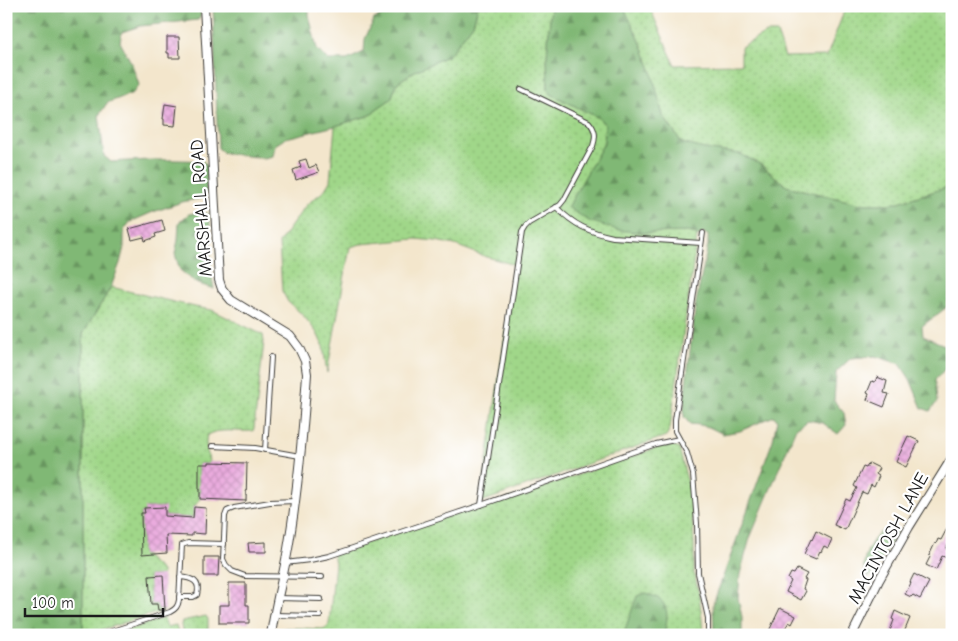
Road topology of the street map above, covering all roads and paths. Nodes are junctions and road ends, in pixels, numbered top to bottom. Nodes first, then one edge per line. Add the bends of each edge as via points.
1 (204, 6) edge
2 (522, 89) dead end
3 (556, 207) junction
4 (703, 233) dead end
5 (701, 243) junction
6 (271, 357) dead end
7 (679, 439) junction
8 (212, 446) dead end
9 (265, 450) junction
10 (300, 456) junction
11 (952, 458) edge
12 (294, 501) junction
13 (481, 505) junction
14 (224, 544) junction
15 (285, 563) junction
16 (282, 576) junction
17 (180, 577) junction
18 (322, 577) dead end
19 (180, 597) junction
20 (277, 598) junction
21 (321, 599) dead end
22 (274, 615) junction
23 (320, 616) dead end
24 (100, 635) edge
25 (271, 635) edge
26 (708, 635) edge
27 (852, 635) edge

1 - 10 street, MARSHALL ROAD via 219,280 231,300 290,336 305,361 307,374
2 - 3 lane via 589,122 594,129 593,146 570,190
3 - 5 lane via 580,227 600,234
3 - 13 lane via 529,223 522,232
4 - 5 lane
5 - 7 lane via 674,420
6 - 9 lane
7 - 13 lane via 656,444
7 - 26 lane via 693,474 698,573 708,618
8 - 9 lane
9 - 10 lane
10 - 12 street, MARSHALL ROAD
11 - 27 street, MACINTOSH LANE via 909,527
12 - 14 lane via 270,502 227,511
12 - 15 street, MARSHALL ROAD
13 - 15 lane via 329,556
14 - 16 lane via 224,562 233,572 244,576
14 - 17 lane via 185,543
15 - 16 street, MARSHALL ROAD
16 - 18 lane
16 - 20 street, MARSHALL ROAD
17 - 19 lane
17 - 19 lane via 192,579 199,592 193,597
19 - 24 lane via 178,606 170,612
20 - 21 lane
20 - 22 street, MARSHALL ROAD
22 - 23 lane
22 - 25 street, MARSHALL ROAD

